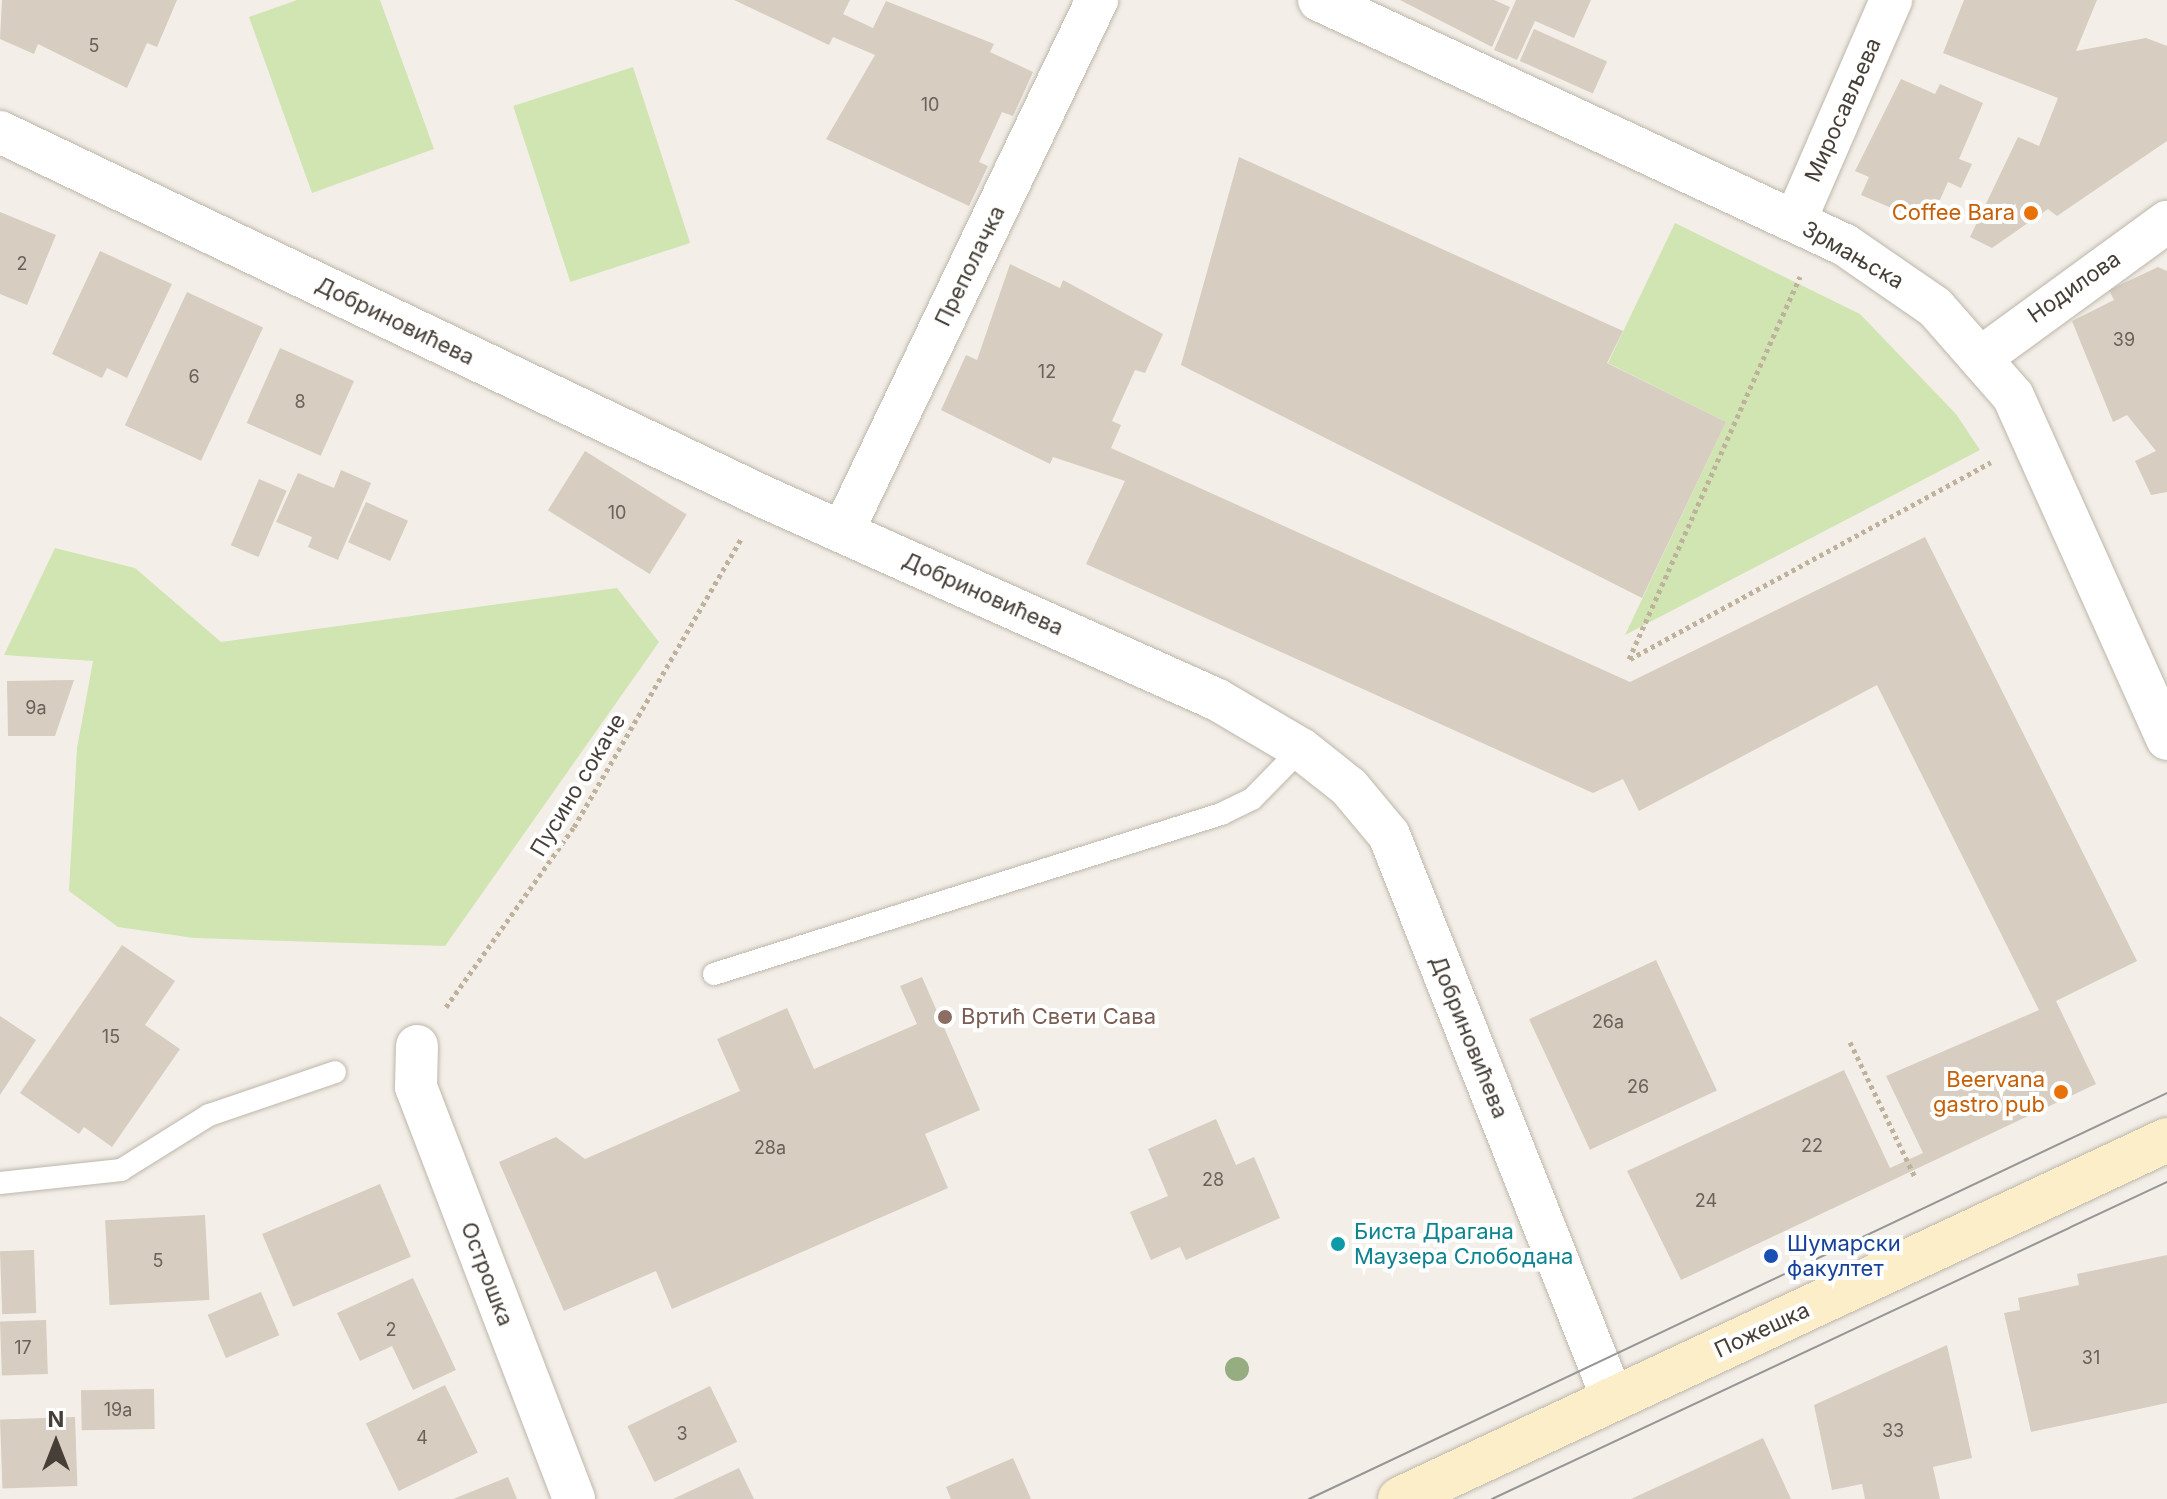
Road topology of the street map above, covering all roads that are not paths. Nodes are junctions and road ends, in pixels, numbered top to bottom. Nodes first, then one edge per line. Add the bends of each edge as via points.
1 (1097, 0) edge
2 (1319, 0) edge
3 (1891, 0) edge
4 (0, 132) edge
5 (1795, 221) junction
6 (2167, 222) edge
7 (1983, 356) junction
8 (843, 531) junction
9 (2167, 739) edge
10 (1301, 749) junction
11 (714, 974) dead end
12 (417, 1046) road end
13 (335, 1072) dead end
14 (2167, 1140) edge
15 (0, 1183) edge
16 (1613, 1400) junction
17 (574, 1499) edge
18 (1400, 1499) edge

1 - 8 street, Преполачка
2 - 5 street, Зрмањска
3 - 5 street, Миросављева
4 - 8 street, Добриновићева
5 - 7 street, Зрмањска via 1889,272
6 - 7 street, Нодилова
7 - 9 street, Зрмањска via 2013,396
8 - 10 street, Добриновићева via 1216,699
10 - 11 lane via 1252,799 1221,814
10 - 16 street, Добриновићева via 1349,787 1389,835
12 - 17 street, Острошка via 416,1087
13 - 15 lane via 209,1115 121,1170
14 - 16 main road, Пожешка
16 - 18 main road, Пожешка

